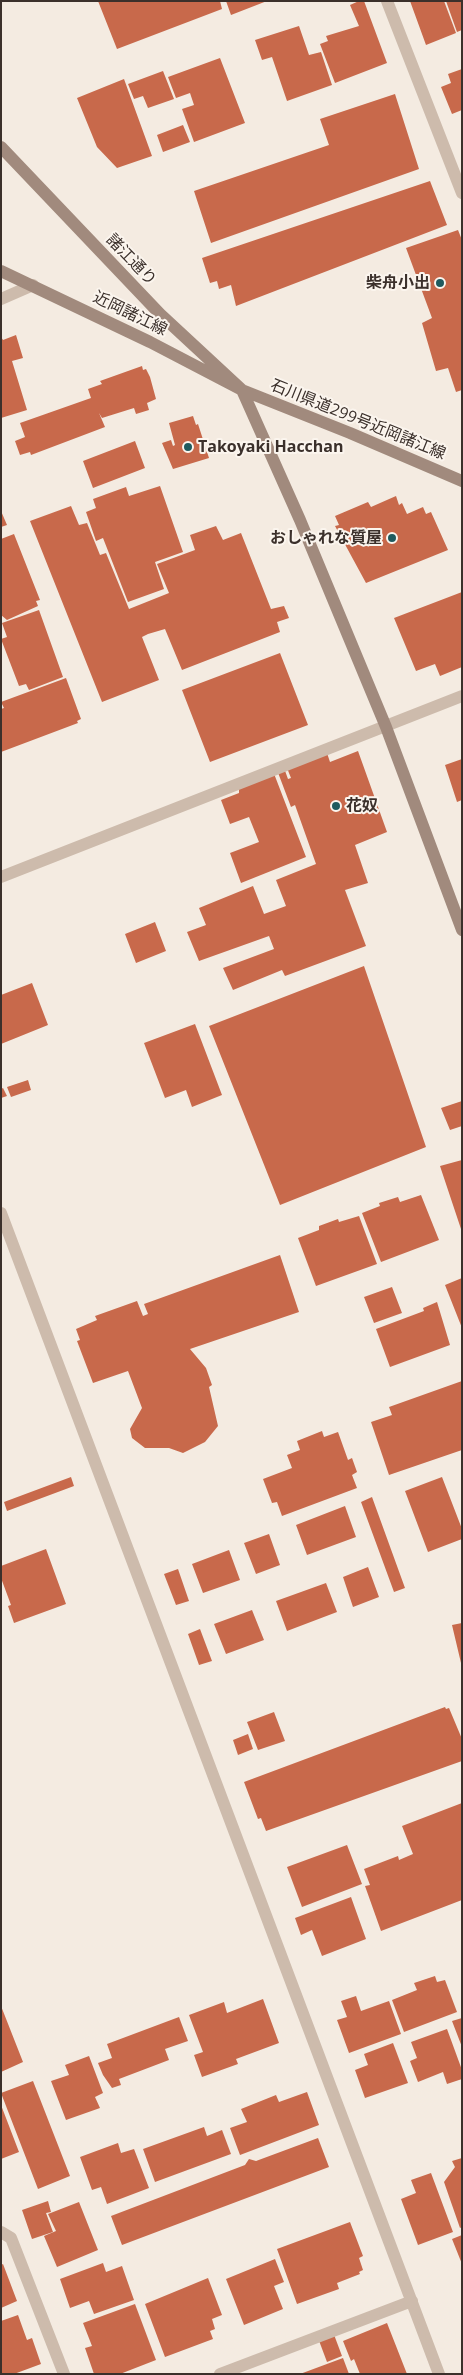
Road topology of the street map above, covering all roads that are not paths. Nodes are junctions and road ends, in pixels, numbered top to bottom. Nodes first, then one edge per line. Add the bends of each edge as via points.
1 (387, 1) edge
2 (1, 148) edge
3 (462, 193) edge
4 (1, 271) edge
5 (33, 285) junction
6 (1, 299) edge
7 (242, 390) junction
8 (462, 481) edge
9 (462, 696) edge
10 (386, 727) junction
11 (1, 877) edge
12 (462, 930) edge
13 (1, 1213) edge
14 (1, 2232) edge
15 (412, 2301) junction
16 (64, 2374) edge
17 (220, 2374) edge
18 (439, 2374) edge

1 - 3 street
2 - 7 street, 諸江通り via 160,314
4 - 5 street, 近岡諸江線
5 - 6 street
5 - 7 street, 近岡諸江線
7 - 8 street, 石川県道299号近岡諸江線
7 - 10 street
9 - 10 street
10 - 11 street
10 - 12 street
13 - 15 street
14 - 16 street via 11,2238
15 - 17 street
15 - 18 street

